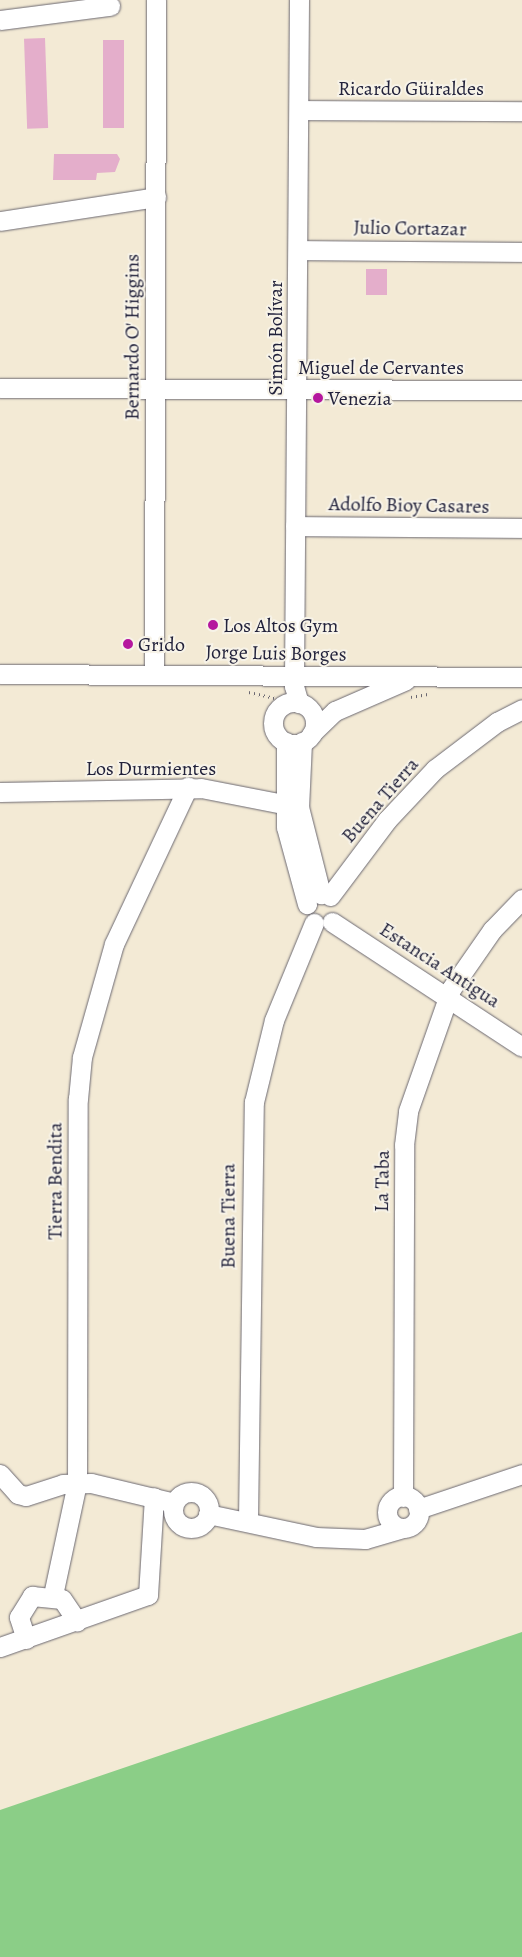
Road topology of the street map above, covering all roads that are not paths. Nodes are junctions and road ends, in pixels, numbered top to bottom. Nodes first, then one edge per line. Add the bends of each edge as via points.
1 (156, 0) edge
2 (299, 0) edge
3 (110, 6) dead end
4 (0, 20) edge
5 (299, 110) junction
6 (522, 111) edge
7 (156, 197) junction
8 (0, 221) edge
9 (298, 250) junction
10 (522, 252) edge
11 (0, 388) edge
12 (154, 389) junction
13 (297, 389) junction
14 (522, 390) edge
15 (295, 526) junction
16 (522, 528) edge
17 (0, 674) edge
18 (154, 674) junction
19 (413, 676) junction
20 (294, 677) junction
21 (522, 677) edge
22 (300, 702) junction
23 (522, 709) edge
24 (276, 712) junction
25 (297, 747) junction
26 (188, 787) junction
27 (0, 792) edge
28 (292, 805) junction
29 (522, 899) edge
30 (324, 909) junction
31 (450, 993) junction
32 (522, 1036) edge
33 (522, 1047) edge
34 (0, 1474) edge
35 (522, 1474) edge
36 (77, 1483) junction
37 (403, 1496) junction
38 (154, 1497) junction
39 (174, 1504) junction
40 (418, 1508) junction
41 (208, 1514) junction
42 (387, 1514) junction
43 (248, 1520) junction
44 (403, 1528) junction
45 (376, 1537) junction
46 (53, 1595) junction
47 (77, 1621) junction
48 (26, 1638) junction
49 (0, 1647) edge

1 - 7 street, Bernardo O' Higgins
2 - 5 street, Simón Bolívar
3 - 4 street
5 - 6 street, Ricardo Güiraldes
5 - 9 street, Simón Bolívar
7 - 8 street
7 - 12 street, Bernardo O' Higgins
9 - 10 street, Julio Cortazar
9 - 13 street, Simón Bolívar
11 - 12 street, Miguel de Cervantes
12 - 13 street, Miguel de Cervantes
12 - 18 street, Bernardo O' Higgins
13 - 14 street, Miguel de Cervantes
13 - 15 street, Simón Bolívar
15 - 16 street, Adolfo Bioy Casares
15 - 20 street, Simón Bolívar
17 - 18 street, Jorge Luis Borges
18 - 20 street, Jorge Luis Borges
19 - 20 street, Jorge Luis Borges
19 - 21 street, Jorge Luis Borges
19 - 25 street via 335,711
20 - 22 street, Simón Bolívar
20 - 24 street, Simón Bolívar
22 - 24 street via 287,703
22 - 25 street, Simón Bolívar via 313,714
23 - 30 street, Buena Tierra via 496,722 435,769 387,820
24 - 25 street via 273,725
25 - 28 street
26 - 27 street, Los Durmientes
26 - 28 street, Los Durmientes
26 - 36 street, Tierra Bendita via 114,944 81,1064
28 - 30 street via 290,850
29 - 31 street, La Taba via 492,930
30 - 31 street, Estancia Antigua
30 - 43 street, Buena Tierra via 274,1020 254,1102
31 - 32 street, Estancia Antigua
31 - 33 street, Estancia Antigua
31 - 37 street, La Taba via 418,1073 404,1145
34 - 36 street via 18,1494 26,1496
35 - 40 street
36 - 38 street via 105,1485
36 - 46 street, Tierra Bendita
37 - 40 street
37 - 42 street via 393,1500
38 - 39 street
38 - 47 street via 148,1595
39 - 41 street via 187,1492 199,1494 207,1503
39 - 41 street via 173,1515 185,1527 202,1524
40 - 44 street via 415,1522
41 - 43 street
42 - 44 street via 391,1522
42 - 45 street
43 - 45 street via 316,1537
44 - 45 street
46 - 47 street via 62,1599
46 - 48 street via 32,1596 21,1609
47 - 48 street
48 - 49 street

